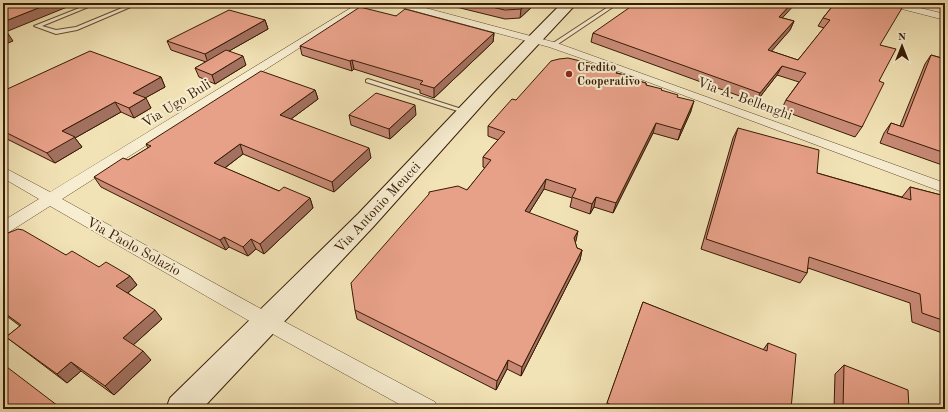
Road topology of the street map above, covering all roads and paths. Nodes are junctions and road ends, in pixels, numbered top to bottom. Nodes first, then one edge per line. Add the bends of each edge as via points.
1 (96, 3) edge
2 (138, 3) edge
3 (365, 3) edge
4 (396, 3) edge
5 (570, 3) edge
6 (617, 3) edge
7 (889, 3) edge
8 (945, 17) edge
9 (544, 42) junction
10 (368, 81) dead end
11 (466, 112) junction
12 (3, 172) edge
13 (945, 188) edge
14 (50, 199) junction
15 (3, 228) edge
16 (266, 321) junction
17 (181, 409) edge
18 (428, 409) edge

1 - 2 lane via 37,26 56,32 77,28
3 - 14 street, Via Ugo Buli
4 - 9 street, Via A. Bellenghi
5 - 9 street, Via Antonio Meucci
6 - 9 lane
7 - 8 street
9 - 11 street, Via Antonio Meucci
9 - 13 street, Via A. Bellenghi
10 - 11 lane
11 - 16 street, Via Antonio Meucci via 366,220
12 - 14 street, Via Paolo Solazio
14 - 15 street, Via Ugo Buli
14 - 16 street, Via Paolo Solazio
16 - 17 street, Via Antonio Meucci
16 - 18 street, Via Paolo Solazio

